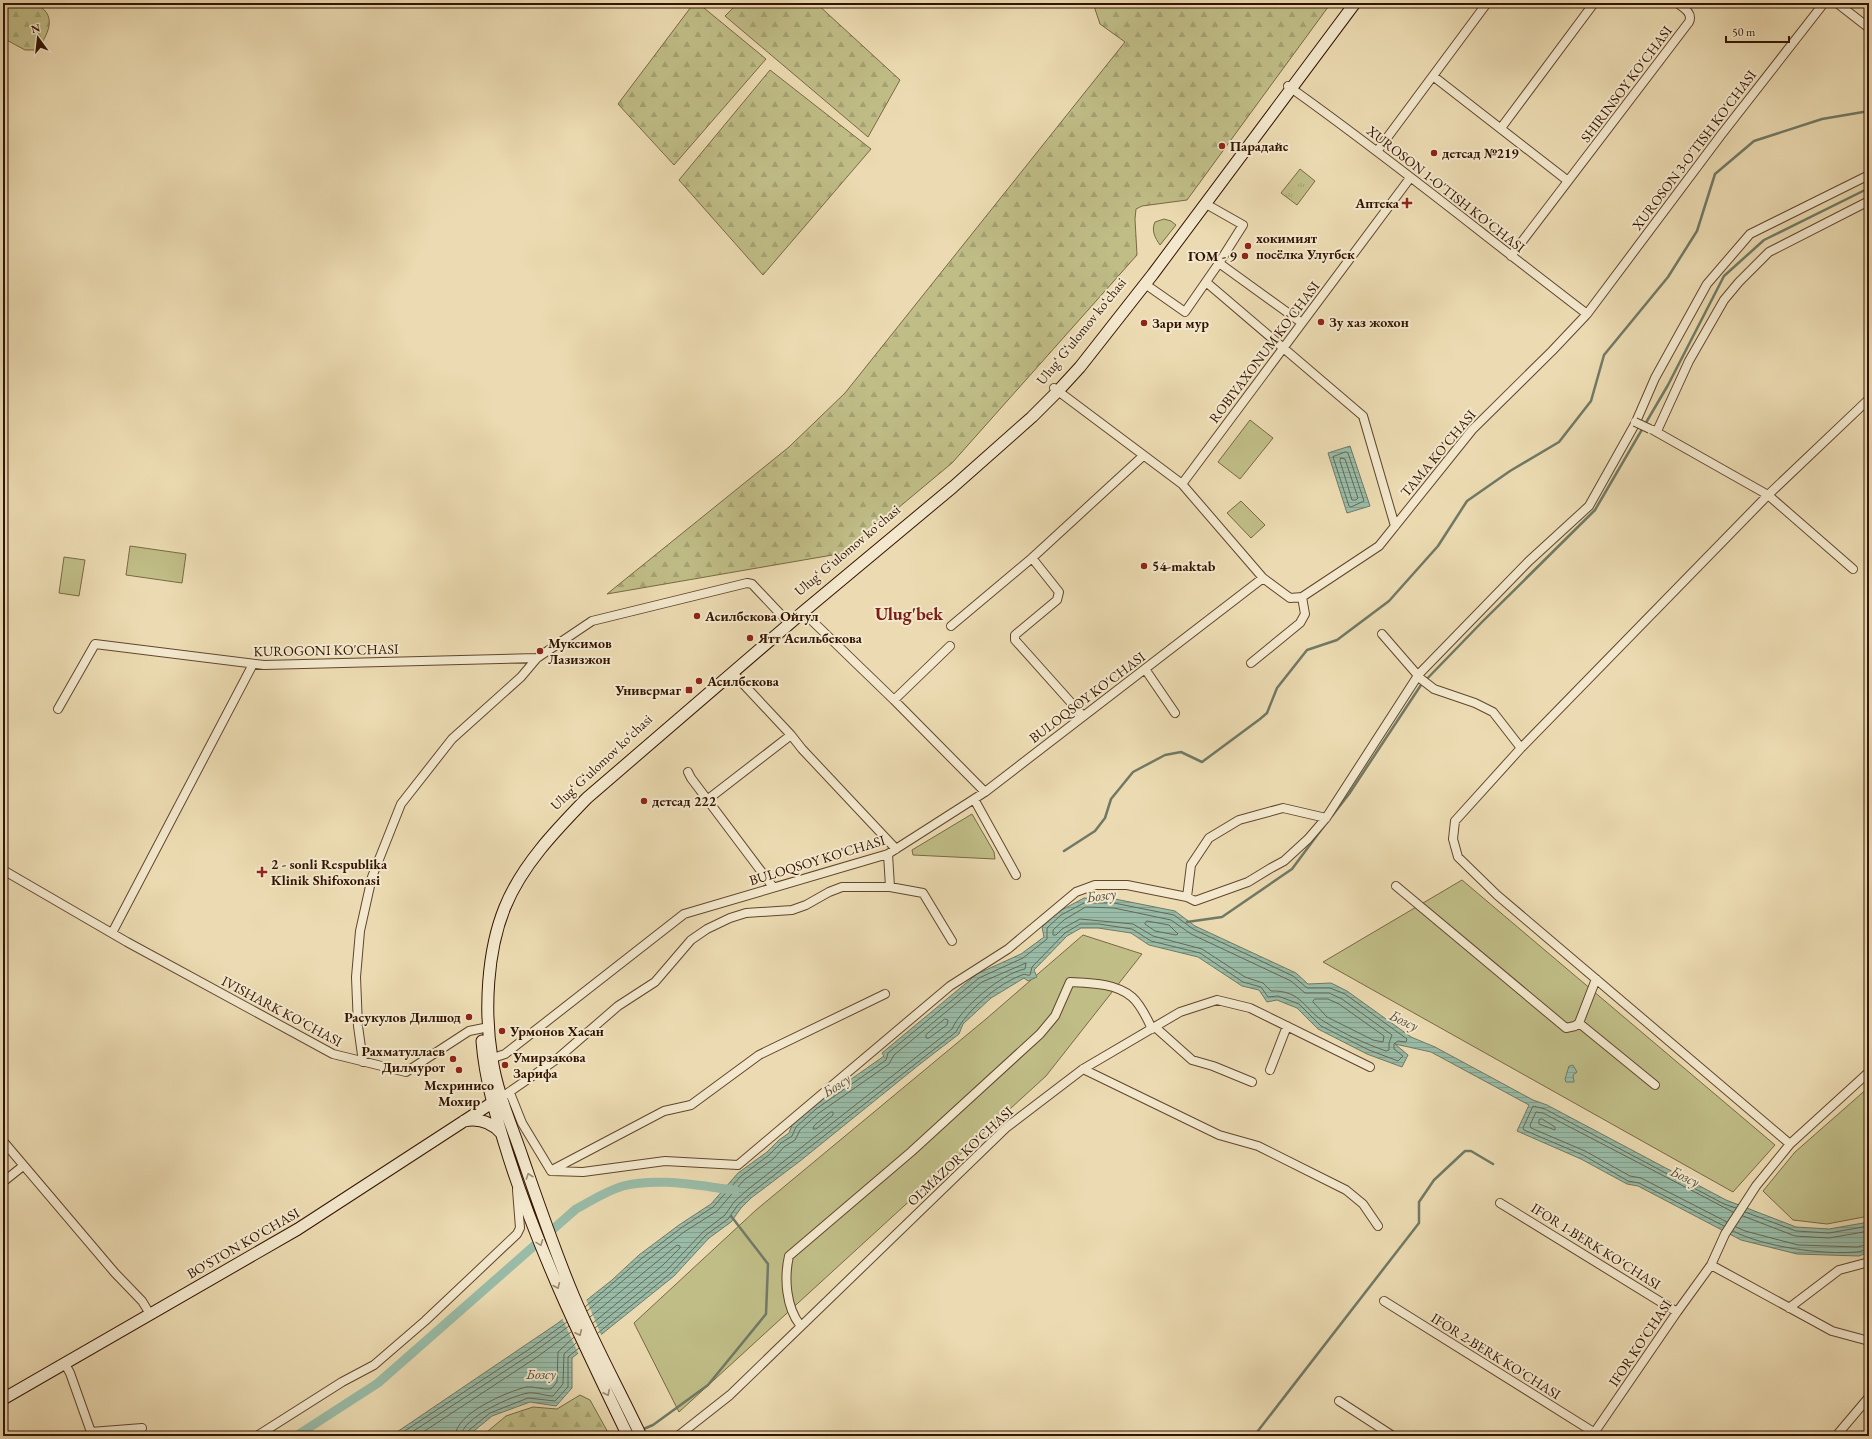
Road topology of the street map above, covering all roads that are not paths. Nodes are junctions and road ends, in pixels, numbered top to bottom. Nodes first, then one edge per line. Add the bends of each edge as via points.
1 (1350, 3) edge
2 (1356, 3) edge
3 (1487, 3) edge
4 (1594, 3) edge
5 (1677, 3) edge
6 (1824, 3) edge
7 (1837, 3) edge
8 (1869, 28) edge
9 (1434, 76) junction
10 (1290, 87) junction
11 (1501, 128) junction
12 (1378, 150) junction
13 (1869, 175) edge
14 (1410, 178) junction
15 (1568, 181) junction
16 (1869, 201) edge
17 (1206, 204) junction
18 (1510, 256) junction
19 (1219, 263) junction
20 (1206, 282) junction
21 (1145, 284) junction
22 (1587, 314) junction
23 (1302, 323) junction
24 (1284, 347) junction
25 (1056, 390) junction
26 (1869, 399) edge
27 (1635, 423) junction
28 (1654, 430) junction
29 (1143, 456) junction
30 (1182, 484) junction
31 (1768, 495) junction
32 (1395, 526) junction
33 (1032, 558) junction
34 (1853, 569) dead end
35 (1263, 578) junction
36 (1302, 598) junction
37 (803, 612) junction
38 (786, 620) junction
39 (951, 626) dead end
40 (1382, 634) dead end
41 (950, 646) dead end
42 (538, 658) junction
43 (1251, 663) dead end
44 (253, 664) junction
45 (1145, 669) junction
46 (733, 672) junction
47 (1420, 677) junction
48 (894, 700) junction
49 (58, 709) dead end
50 (1175, 713) dead end
51 (1083, 716) junction
52 (791, 735) junction
53 (1521, 748) junction
54 (688, 772) dead end
55 (985, 792) junction
56 (974, 799) junction
57 (707, 800) junction
58 (1326, 818) junction
59 (896, 849) junction
60 (888, 854) junction
61 (3, 870) edge
62 (1016, 876) dead end
63 (1396, 886) dead end
64 (773, 887) junction
65 (890, 887) junction
66 (1187, 897) junction
67 (112, 933) junction
68 (952, 941) dead end
69 (1596, 979) junction
70 (885, 994) dead end
71 (1579, 1023) junction
72 (1287, 1026) junction
73 (485, 1028) junction
74 (1154, 1028) junction
75 (488, 1060) junction
76 (363, 1062) junction
77 (1370, 1067) dead end
78 (1083, 1069) junction
79 (1270, 1070) dead end
80 (1869, 1072) edge
81 (1252, 1082) dead end
82 (1654, 1085) dead end
83 (502, 1097) junction
84 (462, 1121) junction
85 (501, 1133) junction
86 (3, 1141) edge
87 (1790, 1144) junction
88 (23, 1166) junction
89 (551, 1171) junction
90 (516, 1178) junction
91 (3, 1182) edge
92 (1500, 1203) dead end
93 (1378, 1226) dead end
94 (1869, 1262) edge
95 (1711, 1265) junction
96 (569, 1301) junction
97 (1384, 1301) dead end
98 (1789, 1308) junction
99 (1677, 1312) junction
100 (150, 1314) junction
101 (800, 1325) junction
102 (1869, 1341) edge
103 (65, 1364) junction
104 (1869, 1397) edge
105 (3, 1399) edge
106 (1339, 1401) dead end
107 (142, 1428) dead end
108 (91, 1434) edge
109 (1593, 1434) edge
110 (257, 1436) edge
111 (628, 1436) edge
112 (641, 1436) edge
113 (678, 1436) edge
114 (1393, 1436) edge
115 (1836, 1436) edge

1 - 10 main road, Ulugʻ Gʻulomov koʻchasi
2 - 10 main road, Ulugʻ Gʻulomov koʻchasi
3 - 9 street
4 - 11 street
5 - 15 street, SHIRINSOY KO'CHASI via 1688,12 1689,22
6 - 22 street, XUROSON 3-O'TISH KO'CHASI
7 - 8 street
9 - 11 street
9 - 12 street
10 - 12 street, ХUROSON 1-O'TISH KO'CHASI
10 - 17 main road, Ulugʻ Gʻulomov koʻchasi
10 - 25 main road, Ulugʻ Gʻulomov koʻchasi
11 - 15 street
12 - 14 street, ХUROSON 1-O'TISH KO'CHASI
13 - 27 street via 1750,234 1707,284 1655,378
14 - 18 street, ХUROSON 1-O'TISH KO'CHASI
14 - 23 street, ROBIYAXONUM KO'CHASI
15 - 18 street, SHIRINSOY KO'CHASI
16 - 28 street via 1769,252 1739,282 1724,300
17 - 19 street via 1243,225
17 - 21 main road, Ulugʻ Gʻulomov koʻchasi
18 - 22 street, ХUROSON 1-O'TISH KO'CHASI
19 - 20 street
19 - 23 street
20 - 21 street via 1185,312
20 - 24 street
21 - 25 main road, Ulugʻ Gʻulomov koʻchasi
22 - 32 street, TAMA KO'CHASI via 1472,430
23 - 24 street, ROBIYAXONUM KO'CHASI
24 - 30 street, ROBIYAXONUM KO'CHASI
24 - 32 street via 1363,416
25 - 29 street
25 - 37 main road, Ulugʻ Gʻulomov koʻchasi via 1032,418
25 - 38 main road, Ulugʻ Gʻulomov koʻchasi via 950,484
26 - 31 street
27 - 28 street, bridge
27 - 47 street via 1590,506 1529,561
28 - 31 street
29 - 30 street
29 - 33 street
30 - 35 street
31 - 34 street
31 - 53 street
32 - 36 street, TAMA KO'CHASI via 1379,546
33 - 39 street
33 - 51 street via 1059,592 1059,597 1016,635 1015,640
35 - 36 street via 1290,598
35 - 45 street, BULOQSOY KO'CHASI
36 - 43 street via 1305,614 1300,623
37 - 46 main road, Ulugʻ Gʻulomov koʻchasi
37 - 48 street
38 - 42 street via 752,584 747,583 592,621
38 - 73 main road, Ulugʻ Gʻulomov koʻchasi via 614,767 570,809 529,856 506,891 494,922 484,975
40 - 47 street
41 - 48 street
42 - 44 street, KUROGONI KO'CHASI
42 - 76 street via 521,677 452,739 401,804 372,877 360,931 356,977 358,1026
44 - 49 street, KUROGONI KO'CHASI via 95,644
44 - 67 street
45 - 50 street
45 - 51 street, BULOQSOY KO'CHASI
46 - 52 street
46 - 73 main road, Ulugʻ Gʻulomov koʻchasi via 587,798 526,870 507,903 496,940
47 - 53 street via 1434,689 1493,712
47 - 58 street
48 - 55 street
51 - 55 street, BULOQSOY KO'CHASI
52 - 57 street
52 - 59 street
53 - 69 street via 1455,820 1453,839 1458,857 1497,895
54 - 57 street
55 - 56 street, BULOQSOY KO'CHASI
56 - 59 street, BULOQSOY KO'CHASI
56 - 62 street
57 - 64 street
58 - 66 street via 1284,861 1248,882 1195,901
58 - 66 street via 1283,808 1239,820 1209,838 1191,865
59 - 60 street, BULOQSOY KO'CHASI
60 - 64 street, BULOQSOY KO'CHASI
60 - 65 street
61 - 67 street, IVISHARK KO'CHASI
63 - 71 street via 1566,1028
64 - 75 street, BULOQSOY KO'CHASI via 684,914 505,1054
65 - 68 street via 923,893
65 - 83 street via 842,887 792,910 746,914 730,918 707,929 691,940 655,982 618,1006 557,1059
66 - 89 street via 1127,884 1095,885 1076,892 1008,949 950,986 738,1165 665,1161 584,1172
67 - 76 street, IVISHARK KO'CHASI via 333,1054
69 - 71 street
69 - 87 street
70 - 89 street via 759,1055 691,1105 664,1111
71 - 82 street
72 - 74 street, OLMAZOR KO'CHASI via 1250,1008 1217,1000 1180,1012
72 - 77 street, OLMAZOR KO'CHASI
72 - 79 street
73 - 75 main road, Ulugʻ Gʻulomov koʻchasi
73 - 76 street, IVISHARK KO'CHASI via 469,1031 406,1072
74 - 78 street, OLMAZOR KO'CHASI
74 - 81 street via 1192,1060
74 - 101 street via 1132,997 1100,984 1070,982 1055,1016 1040,1034 911,1152 789,1256 785,1273 786,1283 794,1318
75 - 83 main road, Ulugʻ Gʻulomov koʻchasi
78 - 93 street via 1219,1135 1258,1146 1346,1190 1363,1204
78 - 101 street, OLMAZOR KO'CHASI via 1007,1127
80 - 87 street, IFOR KO'CHASI
83 - 84 main road, BO'STON KO'CHASI
83 - 85 main road, Ulugʻ Gʻulomov koʻchasi
83 - 89 street via 522,1123
96 -> 83 main road, Ulugʻ Gʻulomov koʻchasi via 561,1264
84 - 85 main road via 483,1120
84 - 100 main road, BO'STON KO'CHASI via 298,1229
85 - 90 main road, Ulugʻ Gʻulomov koʻchasi
86 - 88 street
87 - 95 street, IFOR KO'CHASI via 1749,1197 1725,1234
88 - 91 street
88 - 100 street via 142,1301
90 -> 96 main road, Ulugʻ Gʻulomov koʻchasi via 550,1269
90 - 110 street via 520,1228 517,1234 425,1321 374,1365 342,1382
92 - 99 street, IFOR 1-BERK KO'CHASI
94 - 98 street via 1839,1270
95 - 98 street
95 - 99 street, IFOR KO'CHASI
96 -> 111 main road via 593,1364
96 - 112 main road via 603,1358
97 - 109 street, IFOR 2-BERK KO'CHASI
98 - 102 street via 1832,1331
99 - 109 street, IFOR KO'CHASI
100 - 103 main road, BO'STON KO'CHASI
101 - 113 street, OLMAZOR KO'CHASI via 730,1395
103 - 105 main road, BO'STON KO'CHASI
103 - 108 street
104 - 115 street
106 - 114 street
107 - 108 street

